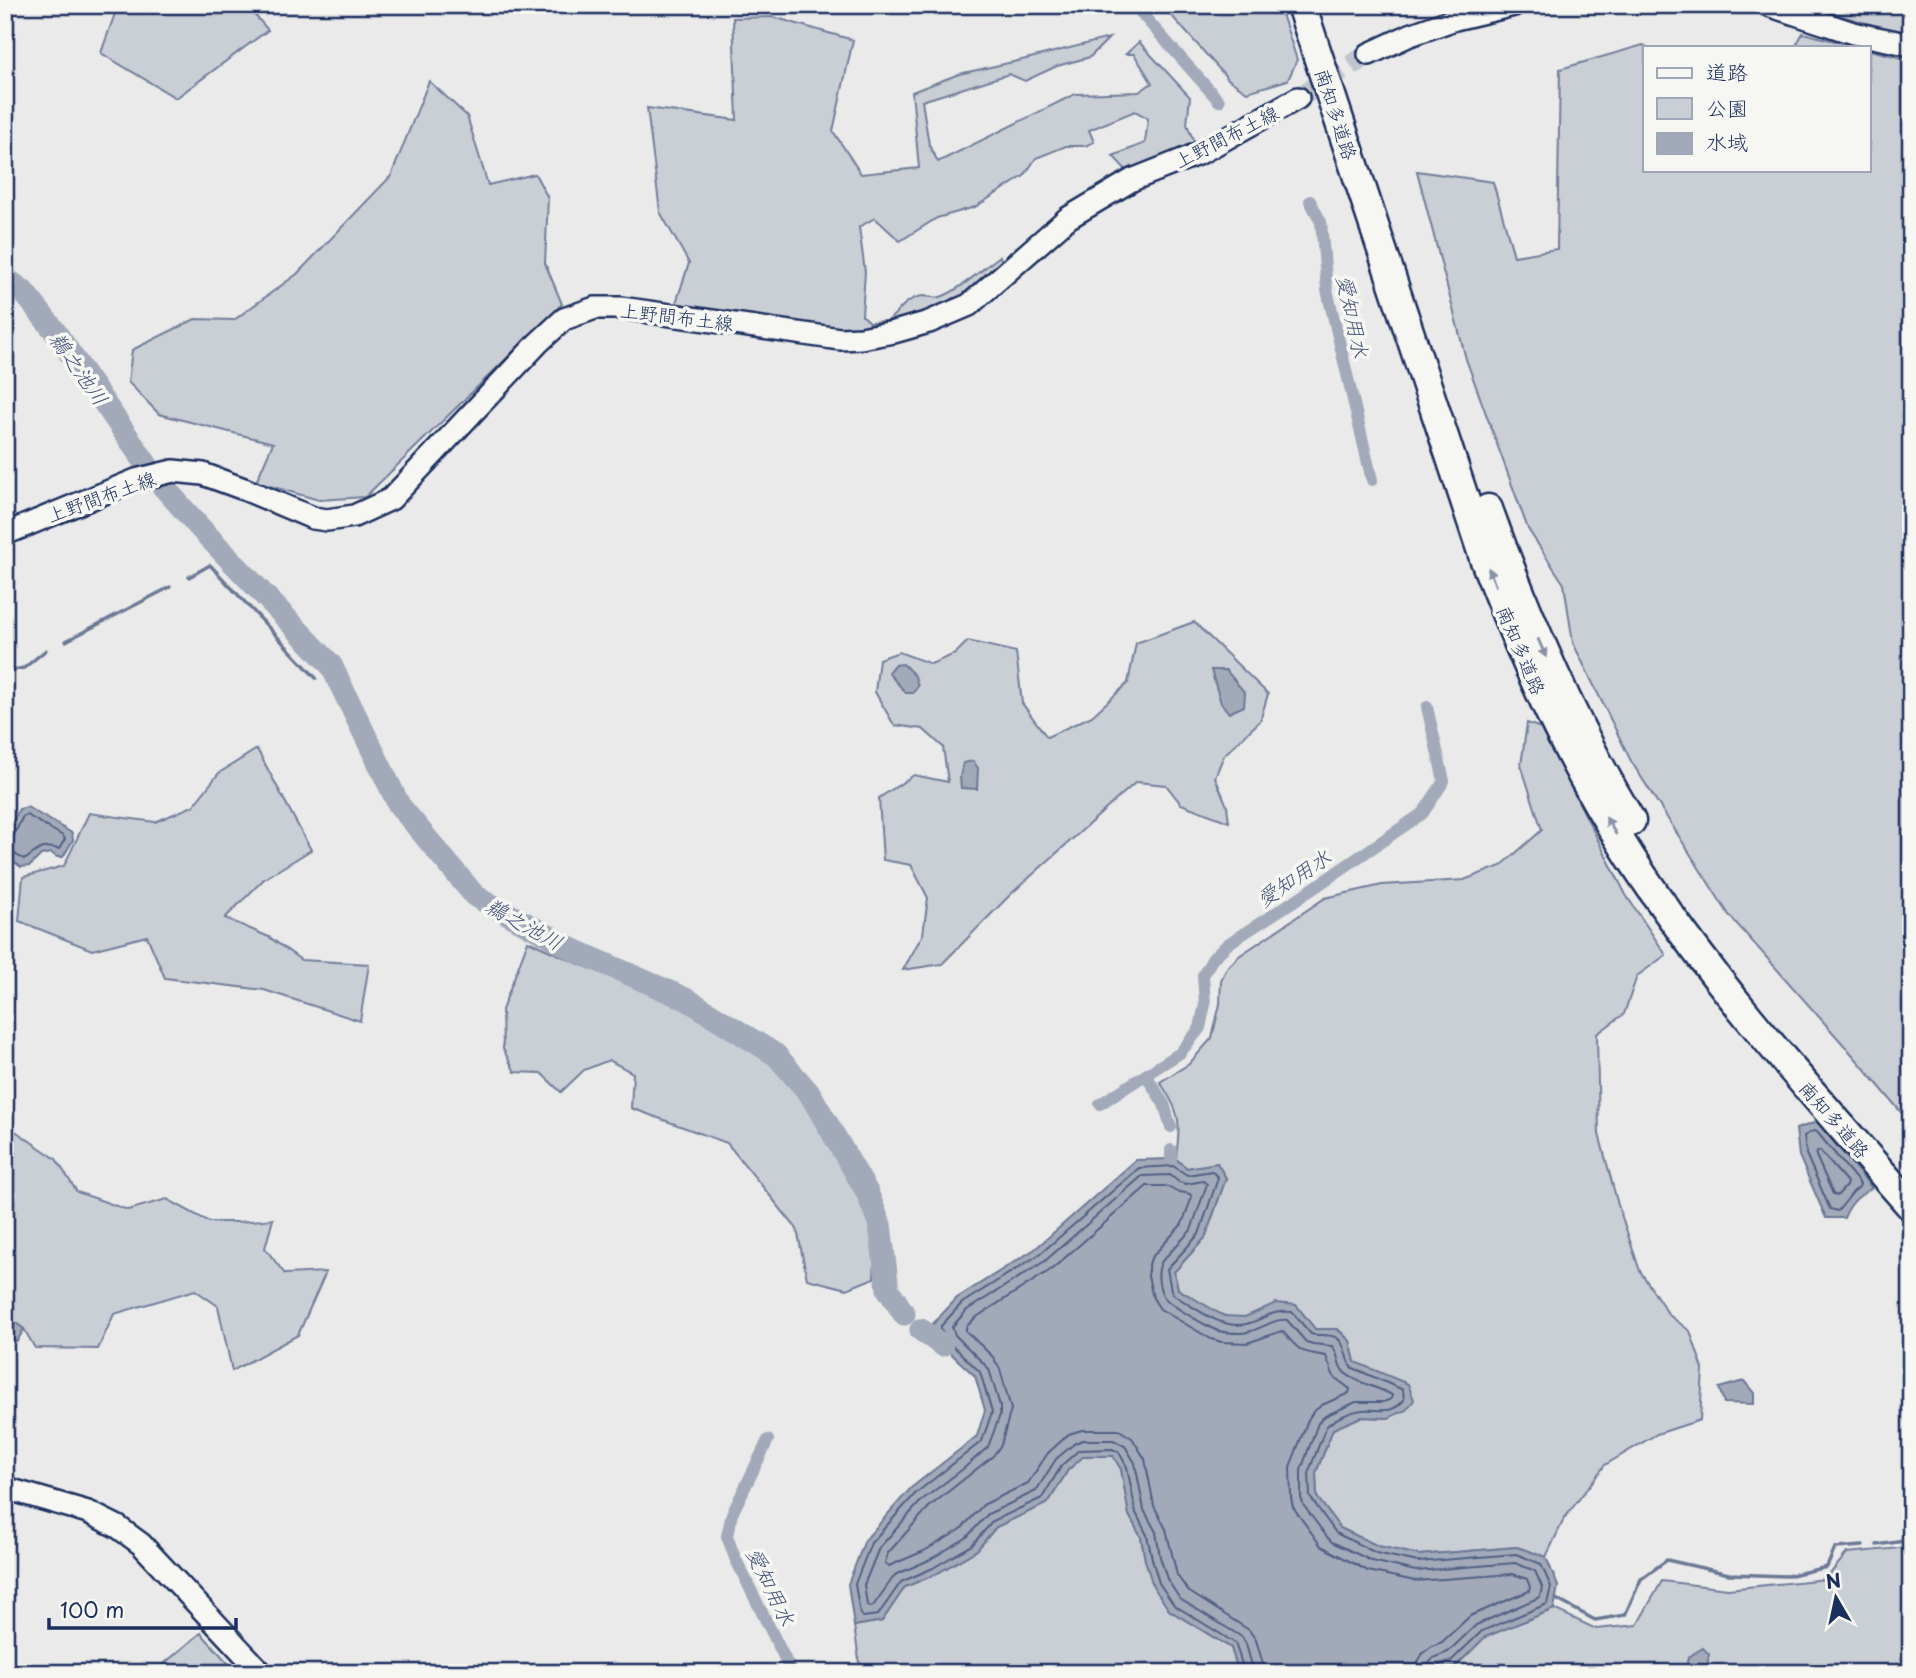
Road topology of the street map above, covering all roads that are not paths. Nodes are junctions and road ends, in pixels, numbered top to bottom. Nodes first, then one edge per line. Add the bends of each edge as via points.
1 (1301, 5) edge
2 (1319, 5) edge
3 (1514, 5) edge
4 (1768, 5) edge
5 (1911, 46) edge
6 (1369, 54) tunnel mouth
7 (1298, 98) tunnel mouth
8 (5, 534) edge
9 (1911, 1181) edge
10 (1911, 1206) edge
11 (5, 1488) edge
12 (262, 1673) edge

10 -> 1 highway, 南知多道路 via 1715,976 1631,858 1557,727 1484,558
2 -> 9 highway, 南知多道路 via 1470,460 1528,614 1575,720 1648,850 1729,966
3 - 6 main road via 1455,19
4 - 5 main road
7 - 8 main road, 上野間布土線 via 1200,153 1132,180 1068,218 969,305 929,322 840,339 621,308 595,308 564,320 391,499 354,516 313,518 203,474 173,471 136,480
11 - 12 main road via 76,1507 118,1527 141,1544

